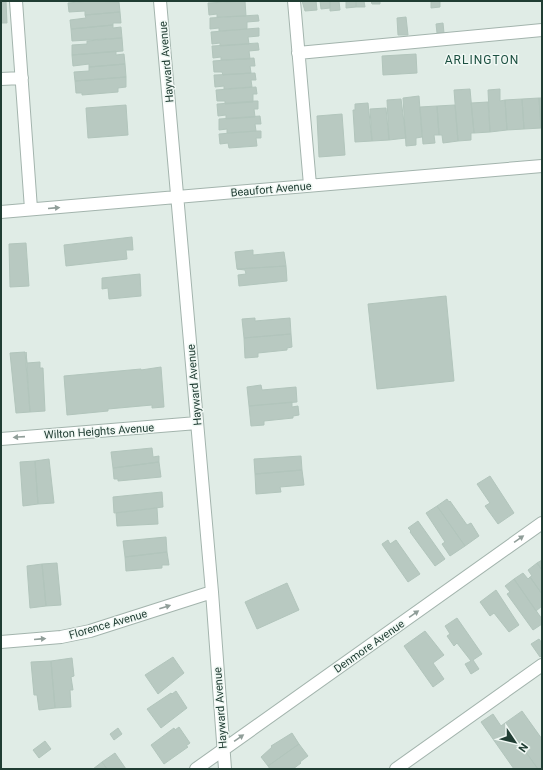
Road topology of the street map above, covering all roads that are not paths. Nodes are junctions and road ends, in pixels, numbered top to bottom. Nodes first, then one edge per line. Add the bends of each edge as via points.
1 (16, 1) edge
2 (160, 1) edge
3 (294, 1) edge
4 (542, 30) edge
5 (298, 53) junction
6 (22, 78) junction
7 (1, 79) edge
8 (542, 166) edge
9 (310, 185) junction
10 (178, 197) junction
11 (31, 209) junction
12 (1, 212) edge
13 (197, 423) junction
14 (1, 439) edge
15 (542, 523) edge
16 (212, 592) junction
17 (1, 642) edge
18 (542, 665) edge
19 (223, 750) junction
20 (196, 769) edge
21 (225, 769) edge
22 (396, 769) edge

1 - 6 street
2 - 10 street, Hayward Avenue
3 - 5 street
4 - 5 street
5 - 9 street
6 - 7 street
6 - 11 street
8 - 9 street, Beaufort Avenue
9 - 10 street, Beaufort Avenue
11 -> 10 street, Beaufort Avenue
10 - 13 street, Hayward Avenue
11 - 12 street, Beaufort Avenue
13 -> 14 street, Wilton Heights Avenue
13 - 16 street, Hayward Avenue
19 -> 15 street, Denmore Avenue
17 -> 16 street, Florence Avenue via 61,637 90,631
16 - 19 street, Hayward Avenue
18 - 22 street
19 - 20 street, Denmore Avenue
19 - 21 street, Hayward Avenue

